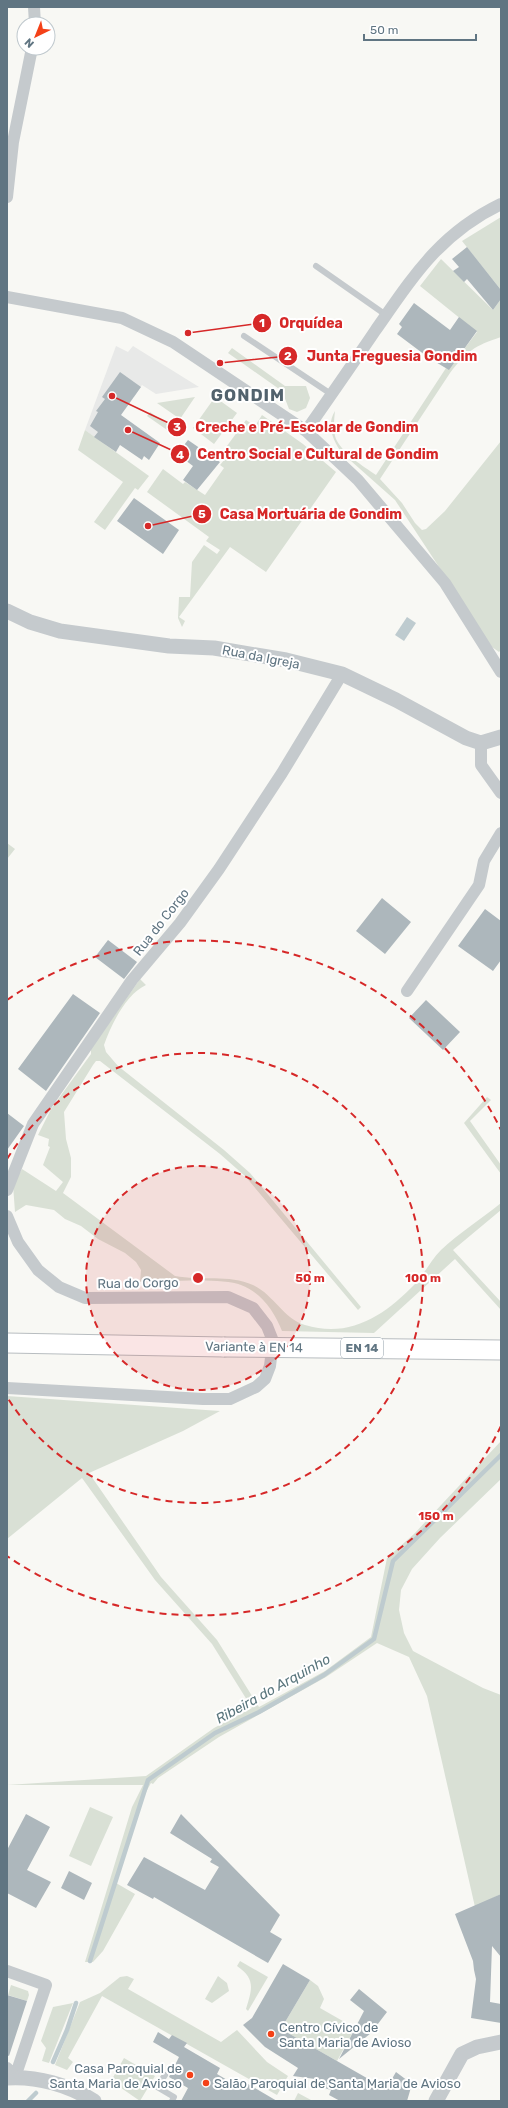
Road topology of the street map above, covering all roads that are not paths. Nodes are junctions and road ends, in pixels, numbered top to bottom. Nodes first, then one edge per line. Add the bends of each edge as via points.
1 (30, 56) edge
2 (7, 197) edge
3 (501, 204) edge
4 (316, 266) dead end
5 (7, 297) edge
6 (386, 315) junction
7 (244, 336) dead end
8 (331, 394) junction
9 (306, 431) junction
10 (7, 611) edge
11 (501, 672) edge
12 (342, 674) junction
13 (501, 738) edge
14 (481, 743) junction
15 (501, 793) edge
16 (501, 833) edge
17 (407, 991) dead end
18 (7, 1190) edge
19 (7, 1216) edge
20 (7, 1344) edge
21 (501, 1350) edge
22 (7, 1388) edge
23 (7, 1971) edge
24 (501, 2042) edge
25 (10, 2074) edge
26 (164, 2075) dead end
27 (94, 2101) edge
28 (172, 2101) edge
29 (436, 2101) edge

1 - 2 street via 13,142
3 - 6 street via 466,224 441,244 420,266
4 - 6 lane
5 - 9 street via 122,318 173,342
6 - 8 street
7 - 8 lane
8 - 9 street
9 - 11 street via 358,480 440,577
10 - 12 street, Rua da Igreja via 60,632 169,646 214,648 286,660
12 - 14 street, Rua da Igreja via 466,738
12 - 18 street, Rua do Corgo via 282,773 219,869 180,923 132,980 33,1124
13 - 14 street
14 - 15 street via 482,765
16 - 17 street via 484,860 479,885
19 - 22 street, Rua do Corgo via 25,1254 38,1270 59,1287 85,1298 228,1297 253,1308 267,1326 273,1341 270,1366 265,1379 256,1387 230,1399
20 - 21 main road, Variante à EN 14 / EN 14, bridge
23 - 25 street via 46,1985
24 - 29 street via 477,2047 462,2054
25 - 27 street via 63,2085
26 - 28 lane via 157,2087 174,2097

